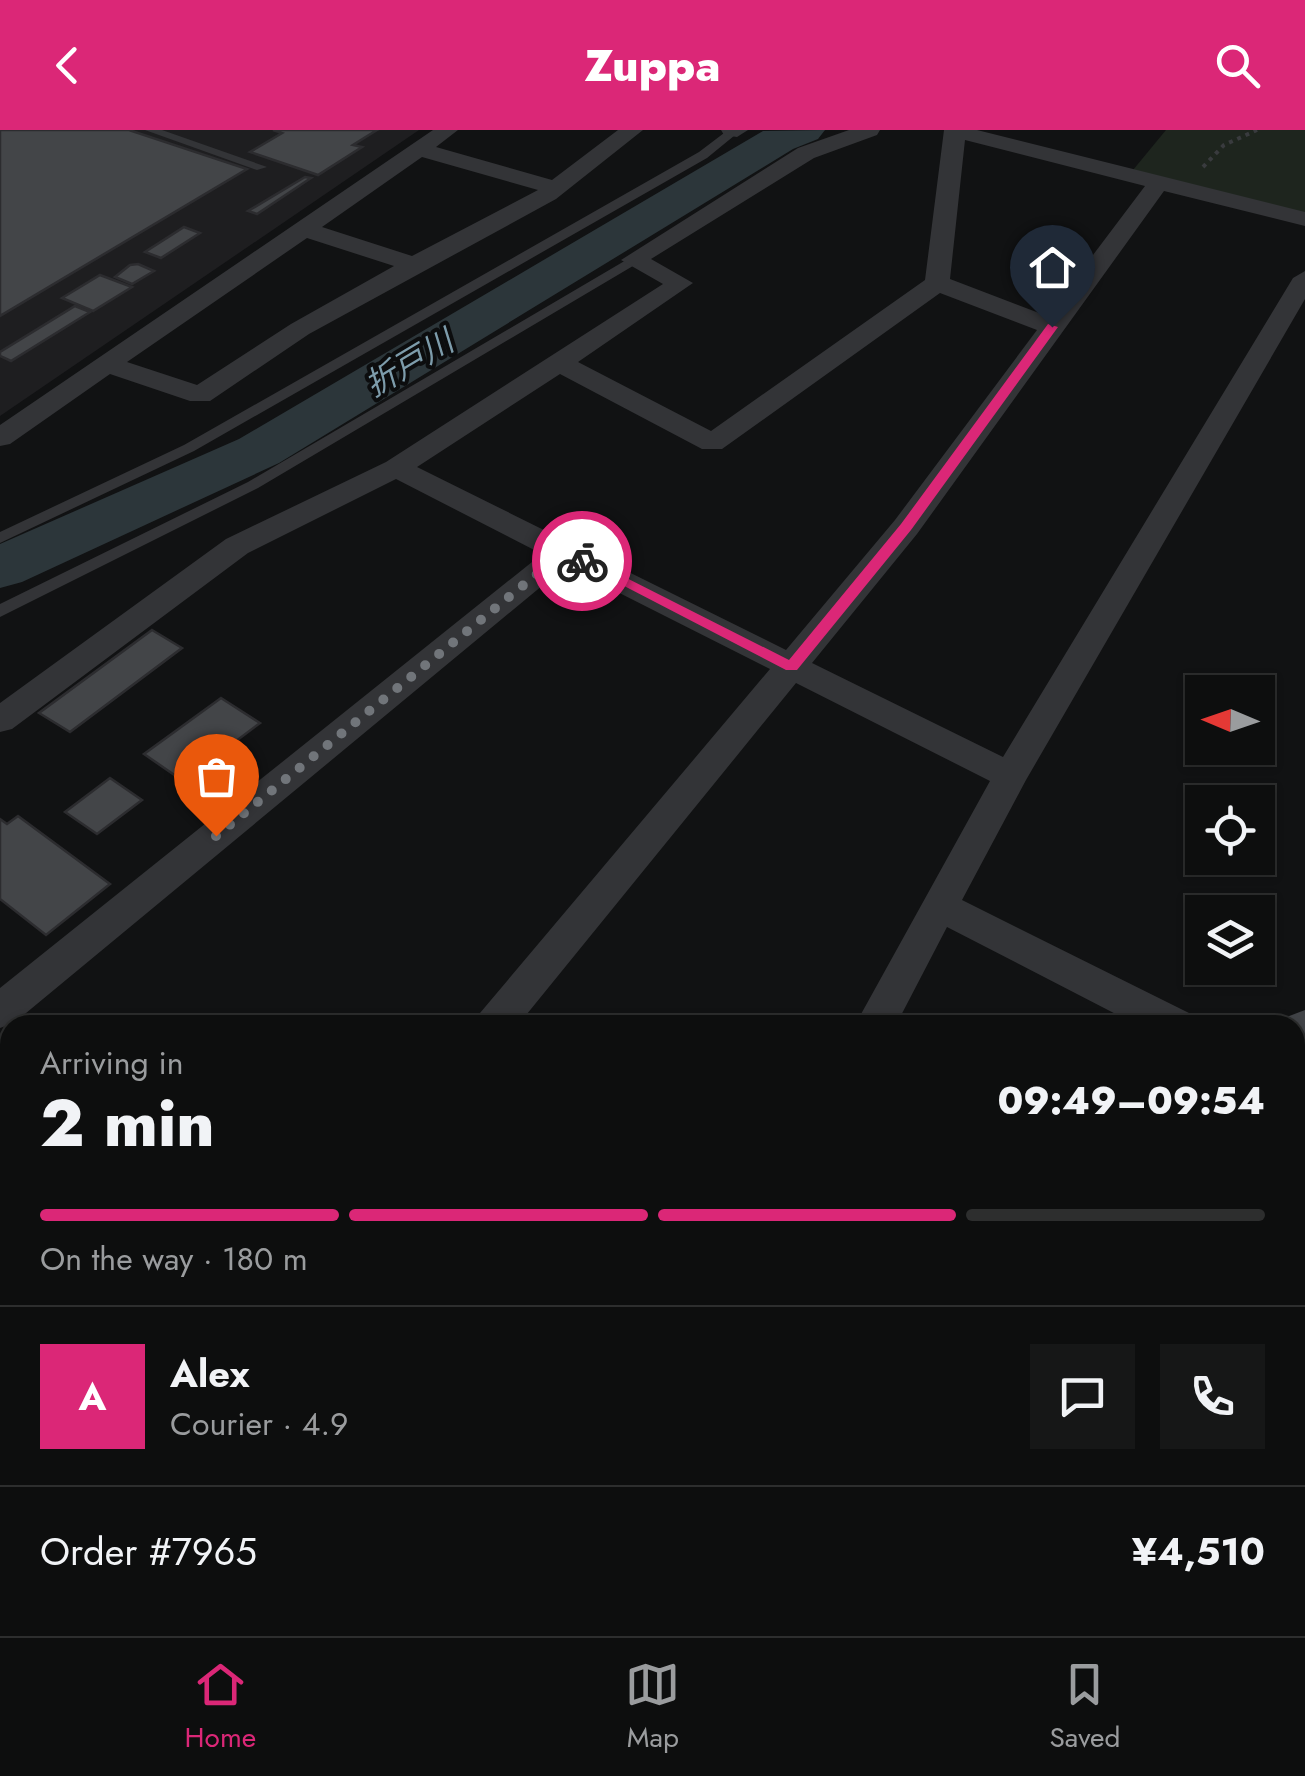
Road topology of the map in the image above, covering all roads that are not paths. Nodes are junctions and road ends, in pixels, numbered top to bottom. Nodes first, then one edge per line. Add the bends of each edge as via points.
1 (152, 130) edge
2 (447, 130) edge
3 (632, 130) edge
4 (734, 130) edge
5 (870, 130) edge
6 (955, 130) edge
7 (418, 149) junction
8 (261, 167) dead end
9 (1160, 182) junction
10 (557, 188) junction
11 (1305, 219) edge
12 (304, 229) junction
13 (633, 260) junction
14 (414, 264) junction
15 (1305, 278) edge
16 (936, 282) junction
17 (1052, 327) junction
18 (560, 363) junction
19 (109, 365) junction
20 (0, 438) edge
21 (396, 468) junction
22 (0, 538) edge
23 (564, 552) junction
24 (0, 612) edge
25 (792, 667) junction
26 (0, 720) edge
27 (1010, 776) junction
28 (940, 906) junction
29 (0, 1012) edge
30 (502, 1015) edge
31 (880, 1015) edge
32 (1155, 1015) edge

1 - 8 lane
2 - 7 street
3 - 10 street
4 - 22 lane via 703,155 189,448
5 - 13 street via 806,153
6 - 9 street
6 - 16 street
7 - 10 street
7 - 12 street
9 - 11 street
9 - 17 street
10 - 14 street
12 - 14 street
12 - 19 street
13 - 18 street via 681,283
13 - 24 lane via 253,485
14 - 19 street via 200,394
15 - 27 street
16 - 17 street
16 - 18 street via 712,443
17 - 25 street via 906,527
18 - 21 street
19 - 20 street
21 - 23 street
21 - 26 street via 237,546
23 - 25 street
23 - 29 street
25 - 27 street
25 - 30 street
27 - 28 street
28 - 31 street
28 - 32 street

